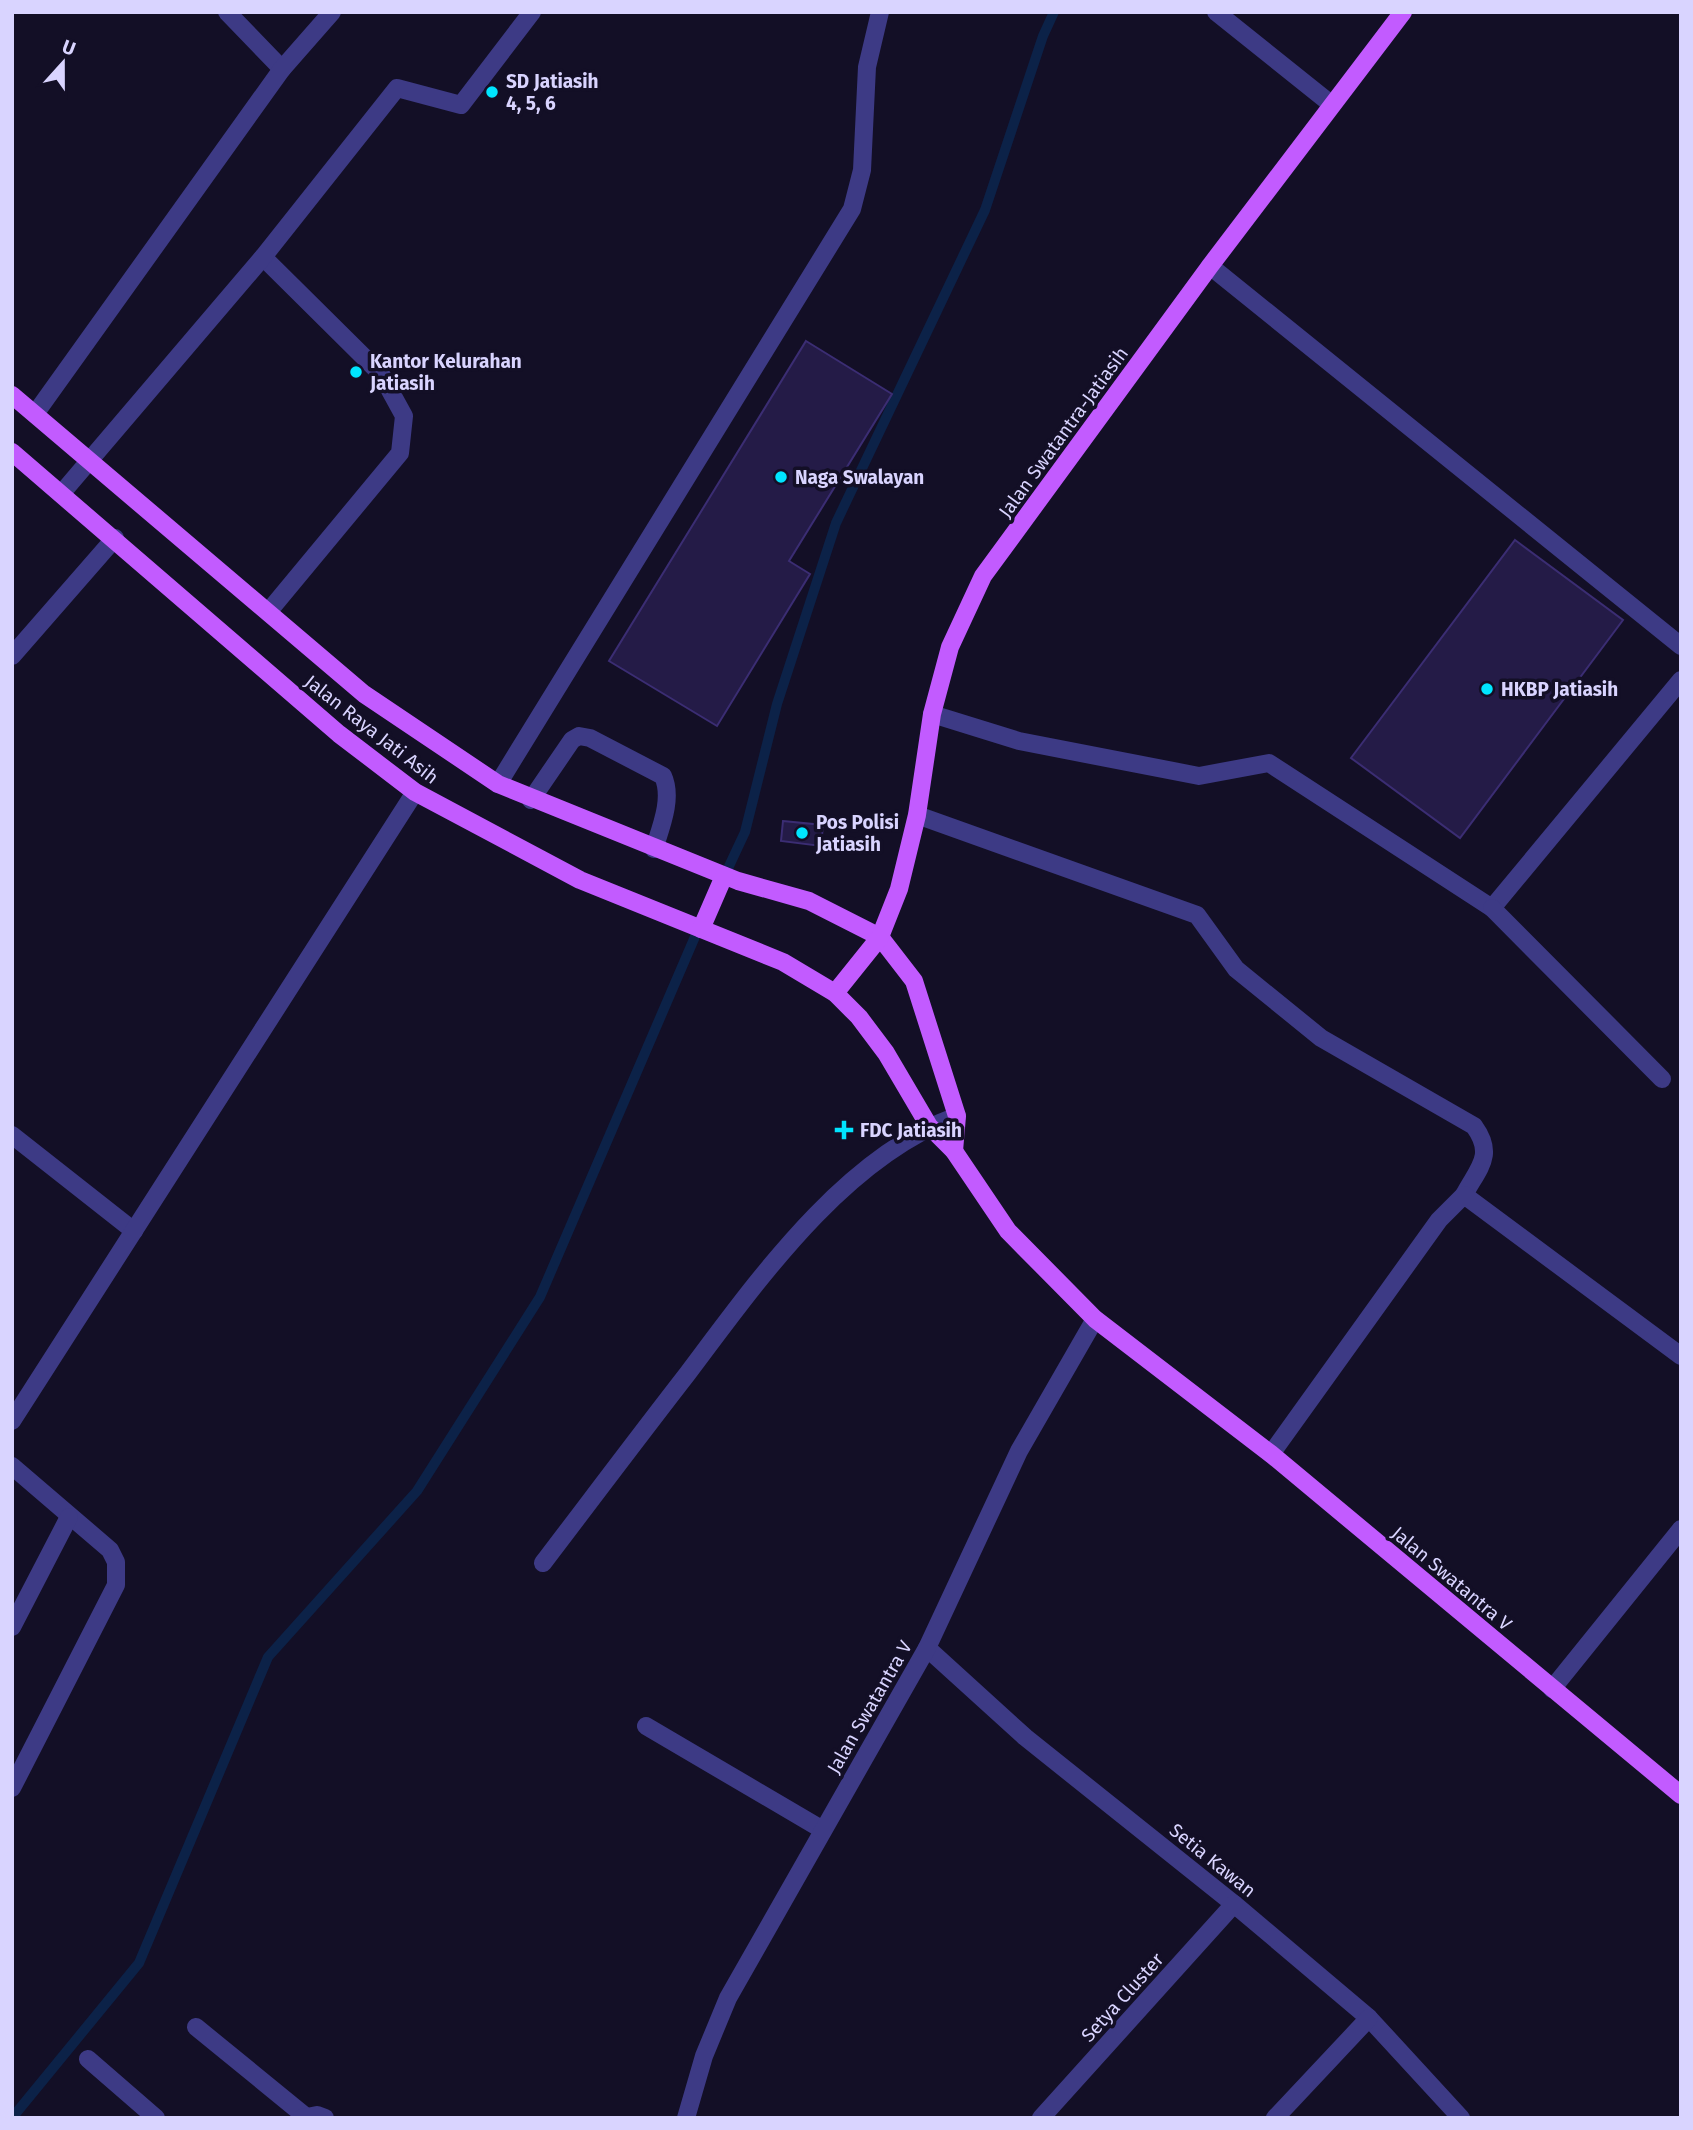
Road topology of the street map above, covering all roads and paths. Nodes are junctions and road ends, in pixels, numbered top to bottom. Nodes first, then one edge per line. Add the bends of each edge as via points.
1 (227, 12) edge
2 (332, 12) edge
3 (532, 12) edge
4 (880, 12) edge
5 (1216, 12) edge
6 (1403, 12) edge
7 (282, 69) junction
8 (1331, 104) junction
9 (263, 257) junction
10 (1210, 266) junction
11 (12, 395) edge
12 (35, 414) junction
13 (12, 452) edge
14 (90, 461) junction
15 (61, 494) junction
16 (115, 538) junction
17 (268, 611) junction
18 (1681, 646) edge
19 (12, 656) edge
20 (1681, 680) edge
21 (932, 715) junction
22 (498, 784) junction
23 (415, 792) junction
24 (531, 800) junction
25 (917, 815) junction
26 (654, 849) junction
27 (731, 879) junction
28 (1492, 908) junction
29 (708, 932) junction
30 (880, 937) junction
31 (835, 993) junction
32 (1662, 1079) dead end
33 (957, 1116) junction
34 (929, 1126) junction
35 (12, 1135) edge
36 (954, 1151) junction
37 (1464, 1195) junction
38 (134, 1231) junction
39 (1095, 1319) junction
40 (1681, 1356) edge
41 (12, 1421) edge
42 (1271, 1454) junction
43 (12, 1466) edge
44 (69, 1517) junction
45 (1681, 1529) edge
46 (543, 1563) dead end
47 (12, 1628) edge
48 (927, 1648) junction
49 (1552, 1689) junction
50 (646, 1726) dead end
51 (12, 1788) edge
52 (1681, 1795) edge
53 (823, 1830) junction
54 (1234, 1904) junction
55 (1369, 2018) junction
56 (196, 2027) dead end
57 (88, 2059) dead end
58 (304, 2117) edge
59 (156, 2118) edge
60 (326, 2118) edge
61 (686, 2118) edge
62 (1041, 2118) edge
63 (1275, 2118) edge
64 (1461, 2118) edge

1 - 7 street
2 - 7 street
3 - 9 street via 461,105 397,88
4 - 22 street via 867,67 862,170 852,209
5 - 8 street
6 - 8 main road, Jalan Swatantra-Jatiasih
7 - 12 street
8 - 10 main road, Jalan Swatantra-Jatiasih
9 - 14 street
9 - 17 street via 381,374 404,416 400,453
10 - 18 street
10 - 21 main road, Jalan Swatantra-Jatiasih via 983,576 950,647
11 - 12 main road, Jalan Raya Jati Asih
12 - 14 main road, Jalan Raya Jati Asih
13 - 15 main road, Jalan Raya Jati Asih
14 - 15 street
14 - 17 main road, Jalan Raya Jati Asih
15 - 16 main road, Jalan Raya Jati Asih
16 - 19 street
16 - 23 main road, Jalan Raya Jati Asih via 339,734
17 - 22 main road, Jalan Raya Jati Asih via 364,694
20 - 28 street
21 - 25 main road, Jalan Swatantra-Jatiasih
21 - 28 street via 1019,741 1199,776 1269,762
22 - 24 main road, Jalan Raya Jati Asih
23 - 29 main road, Jalan Raya Jati Asih via 580,880
23 - 38 street
24 - 26 main road, Jalan Raya Jati Asih
24 - 26 street via 572,740 590,738 663,776 668,797
25 - 30 main road, Jalan Swatantra-Jatiasih via 899,889
25 - 37 street via 1197,915 1236,969 1321,1038 1474,1126 1486,1142 1485,1156
26 - 27 main road, Jalan Raya Jati Asih
27 - 29 main road
27 - 30 main road, Jalan Raya Jati Asih via 809,901
28 - 32 street
29 - 31 main road, Jalan Raya Jati Asih via 783,962
30 - 31 main road
30 - 33 main road via 914,981
31 - 34 main road, Jalan Swatantra V via 886,1053
33 - 34 street
33 - 36 main road
34 - 36 main road, Jalan Swatantra V
34 - 46 street via 872,1164 782,1249
35 - 38 street
36 - 39 main road, Jalan Swatantra V via 1008,1231
37 - 40 street
37 - 42 street via 1439,1220
38 - 41 street
39 - 42 main road, Jalan Swatantra V
39 - 48 street, Jalan Swatantra V via 1020,1451
42 - 49 main road, Jalan Swatantra V
43 - 44 street
44 - 47 street
44 - 51 street via 110,1550 116,1562 116,1585
45 - 49 street
48 - 53 street, Jalan Swatantra V
48 - 54 street, Setia Kawan via 1025,1737
49 - 52 main road, Jalan Swatantra V
50 - 53 street
53 - 61 street, Jalan Swatantra V via 728,1998
54 - 55 street, Setia Kawan
54 - 62 street, Setya Cluster
55 - 63 street
55 - 64 street, Setia Kawan
56 - 58 street
57 - 59 street
58 - 60 street

